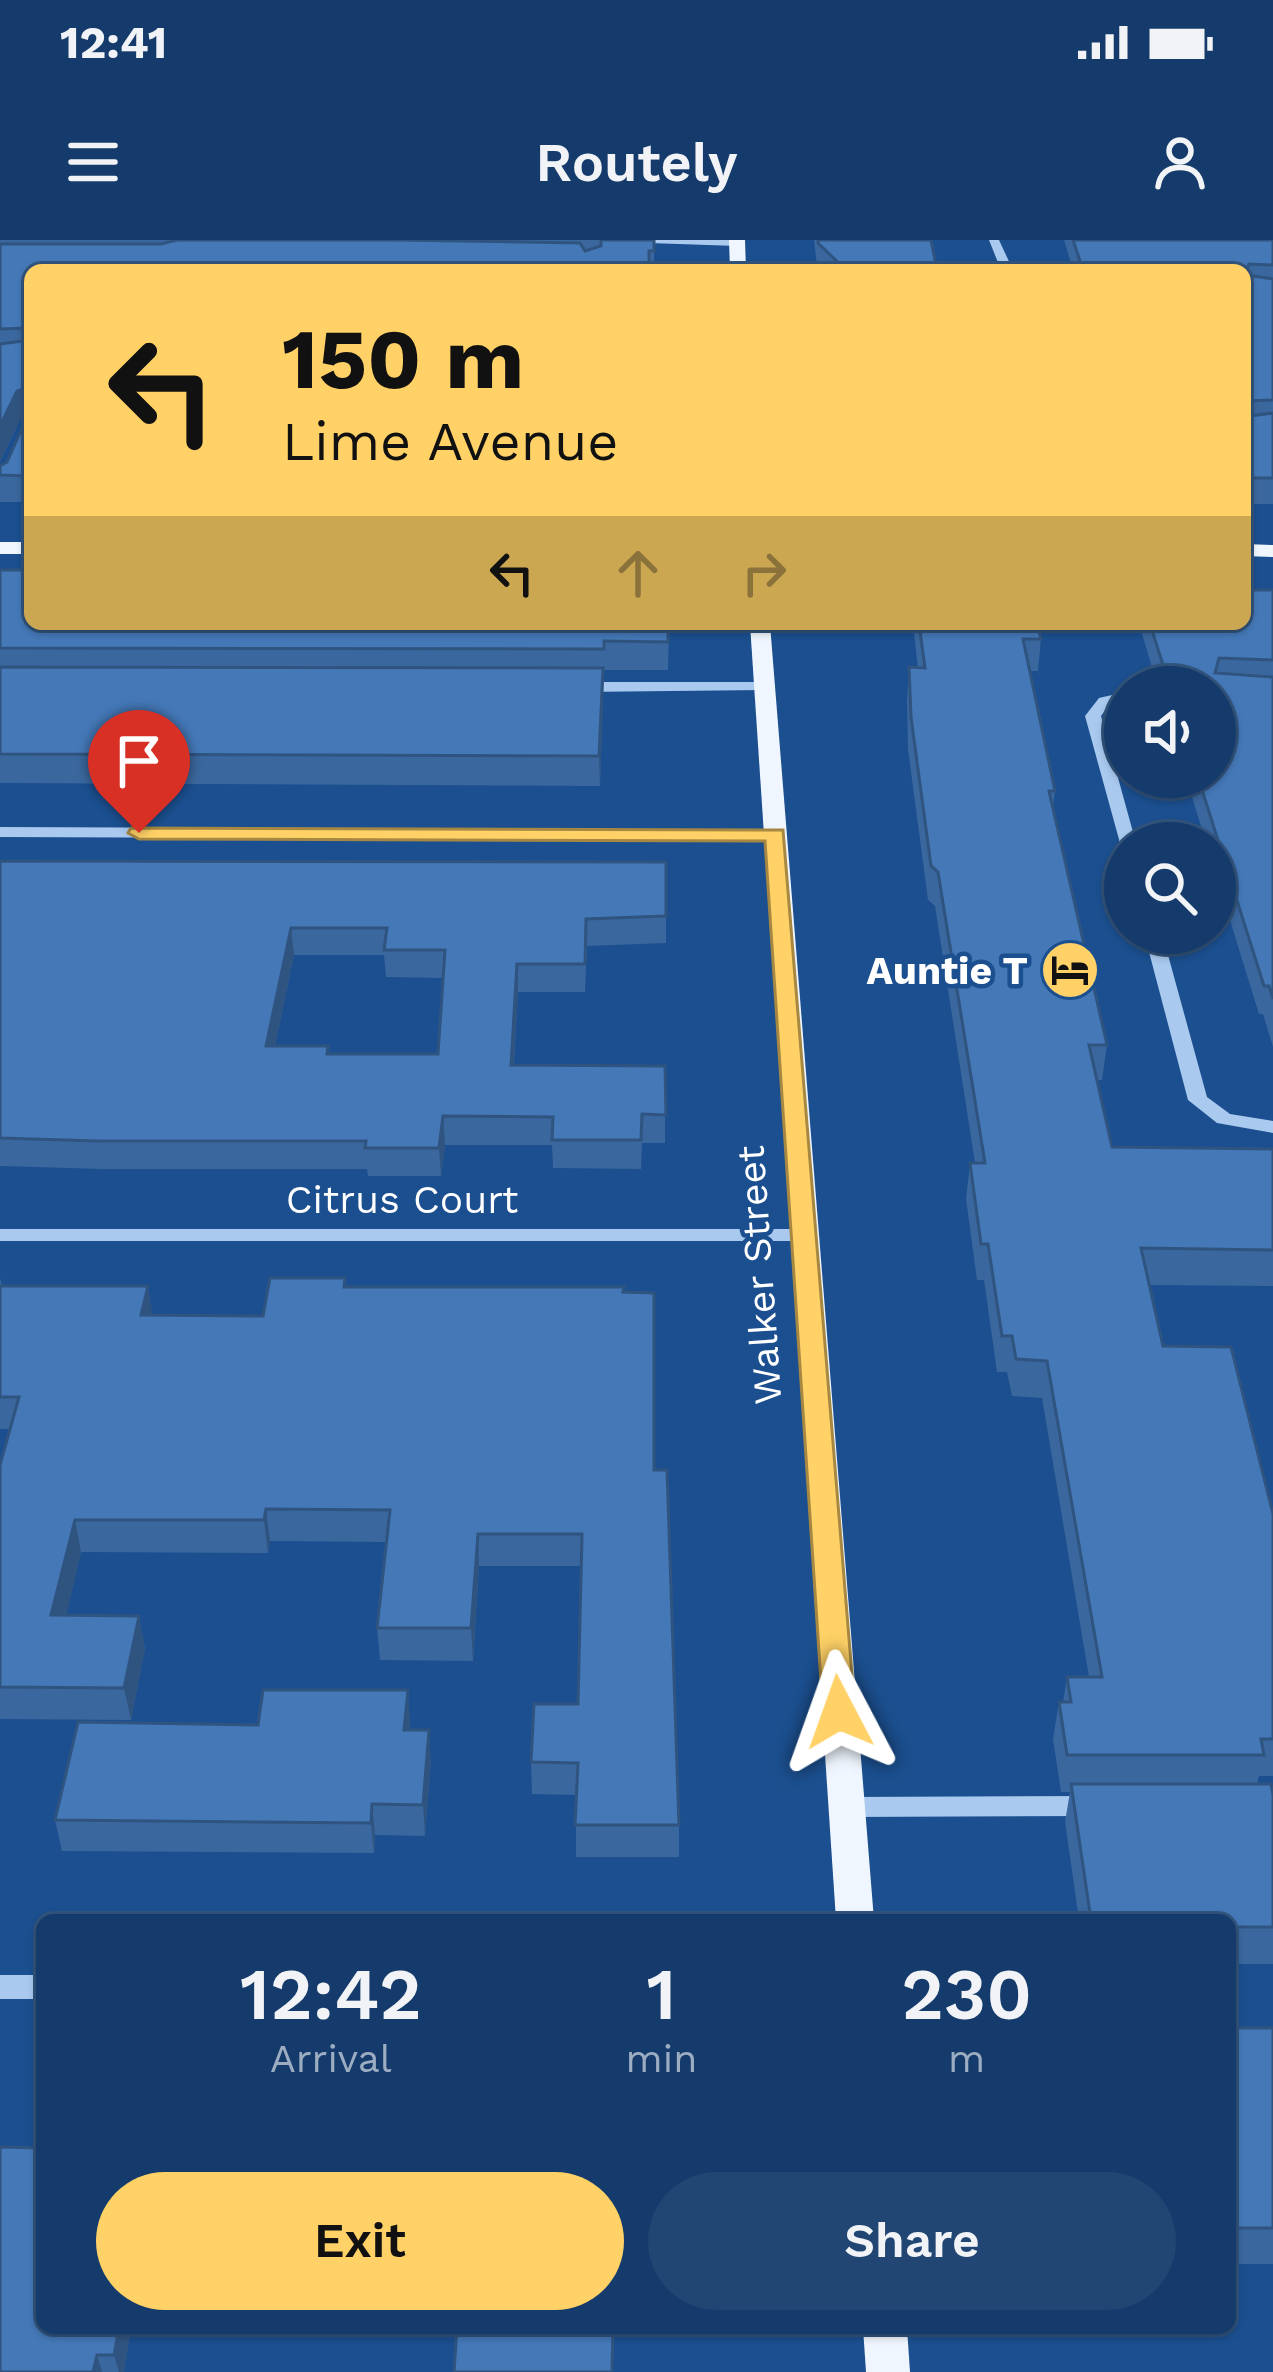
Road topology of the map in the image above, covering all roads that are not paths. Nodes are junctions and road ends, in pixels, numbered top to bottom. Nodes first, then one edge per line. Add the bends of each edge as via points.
1 (649, 240) edge
2 (737, 242) edge
3 (760, 630) edge
4 (549, 687) edge
5 (764, 687) junction
6 (1104, 702) edge
7 (1104, 756) edge
8 (0, 832) edge
9 (775, 835) junction
10 (1159, 954) edge
11 (1273, 1127) edge
12 (0, 1235) edge
13 (805, 1235) junction
14 (1117, 1806) edge
15 (846, 1807) junction
16 (855, 1914) edge
17 (0, 1987) edge
18 (36, 1987) edge
19 (885, 2334) edge
20 (888, 2372) edge

1 - 2 street
3 - 5 main road, Walker Street
4 - 5 street
5 - 9 main road, Walker Street
6 - 7 street via 1093,716
8 - 9 street
9 - 13 main road, Walker Street
10 - 11 street via 1198,1100 1224,1119
12 - 13 street, Citrus Court
13 - 15 main road, Walker Street
14 - 15 street
15 - 16 main road, Walker Street
17 - 18 street
19 - 20 main road

